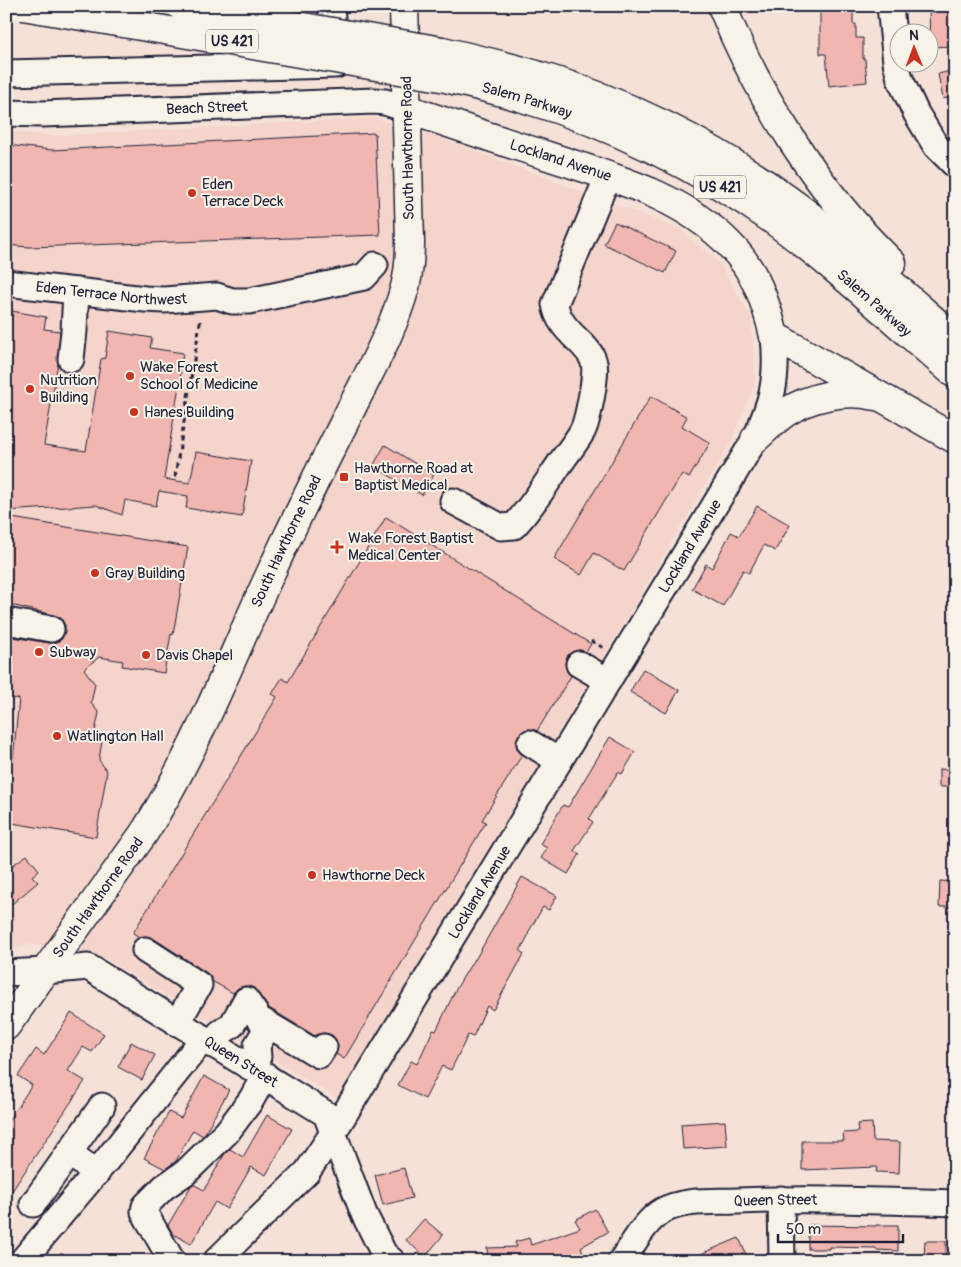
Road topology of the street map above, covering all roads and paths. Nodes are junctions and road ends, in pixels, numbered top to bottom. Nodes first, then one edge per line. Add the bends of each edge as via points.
1 (23, 6) edge
2 (180, 6) edge
3 (268, 6) edge
4 (331, 6) edge
5 (404, 6) edge
6 (722, 6) edge
7 (890, 6) edge
8 (441, 64) junction
9 (271, 66) junction
10 (6, 73) edge
11 (407, 109) junction
12 (6, 112) edge
13 (955, 165) edge
14 (608, 176) junction
15 (409, 264) junction
16 (6, 283) edge
17 (76, 291) junction
18 (201, 316) dead end
19 (955, 322) edge
20 (774, 336) junction
21 (955, 339) edge
22 (71, 359) dead end
23 (193, 366) junction
24 (209, 369) dead end
25 (955, 374) edge
26 (884, 398) junction
27 (185, 413) junction
28 (201, 416) dead end
29 (755, 439) junction
30 (955, 439) edge
31 (175, 478) dead end
32 (453, 501) dead end
33 (6, 622) edge
34 (51, 628) dead end
35 (591, 641) dead end
36 (607, 650) dead end
37 (579, 664) dead end
38 (608, 681) junction
39 (530, 743) dead end
40 (559, 761) junction
41 (145, 950) dead end
42 (45, 971) junction
43 (6, 973) edge
44 (177, 1022) junction
45 (278, 1025) junction
46 (6, 1026) edge
47 (212, 1039) junction
48 (324, 1047) dead end
49 (258, 1067) junction
50 (102, 1106) dead end
51 (333, 1133) junction
52 (69, 1153) junction
53 (97, 1173) junction
54 (781, 1199) junction
55 (955, 1203) edge
56 (33, 1204) dead end
57 (22, 1261) edge
58 (172, 1261) edge
59 (216, 1261) edge
60 (392, 1261) edge
61 (621, 1261) edge
62 (782, 1261) edge

1 - 8 main road, Salem Parkway / US 421, bridge
2 - 8 main road, Salem Parkway / US 421, bridge
3 - 9 street
4 - 9 street via 336,64
5 - 11 main road, South Hawthorne Road
6 - 19 main road via 765,96 841,207 869,240
7 - 13 street via 900,79 936,146
8 - 21 main road, Salem Parkway / US 421 via 534,74 623,107 707,148 786,198 823,226
8 - 25 main road, Salem Parkway / US 421 via 613,131 694,171 771,219 807,246
9 - 10 street
11 - 12 street, Beach Street via 374,101 42,114
11 - 14 main road, Lockland Avenue
11 - 15 main road, South Hawthorne Road
14 - 20 main road, Lockland Avenue via 669,201 730,245 743,260 763,296
14 - 32 street via 555,304 560,321 589,352 594,362 595,380 583,430 526,514 514,526 501,527
15 - 17 street, Eden Terrace Northwest via 376,265 364,277 248,301 232,302 217,296 164,300
15 - 42 main road, South Hawthorne Road via 391,326 273,568 182,768 144,833
16 - 17 street, Eden Terrace Northwest
17 - 22 street
18 - 23 path
20 - 26 main road
20 - 29 street, Lockland Avenue via 776,378
23 - 24 path
23 - 27 path
26 - 29 main road via 855,393 812,400 786,412
26 - 30 main road
27 - 28 path
27 - 31 path
29 - 38 street, Lockland Avenue
33 - 34 street
35 - 36 path
37 - 38 street
38 - 40 street, Lockland Avenue
39 - 40 street
40 - 51 street, Lockland Avenue
41 - 44 street via 196,979
42 - 43 street, Queen Street
42 - 44 street, Queen Street via 88,966
42 - 46 main road, South Hawthorne Road
44 - 47 street, Queen Street
45 - 47 street via 260,1019 240,997 232,1025
45 - 48 street via 319,1055
45 - 49 street via 276,1038
47 - 49 street, Queen Street
47 - 53 street
49 - 51 street, Queen Street via 326,1114
49 - 58 street via 251,1100 227,1132 145,1206 144,1212
50 - 52 street
51 - 59 street, Lockland Avenue via 307,1172
51 - 60 street, Queen Street via 364,1214 384,1254
52 - 53 street
52 - 56 street
53 - 57 street
54 - 55 street, Queen Street
54 - 61 street, Queen Street via 677,1205 648,1222
54 - 62 street

